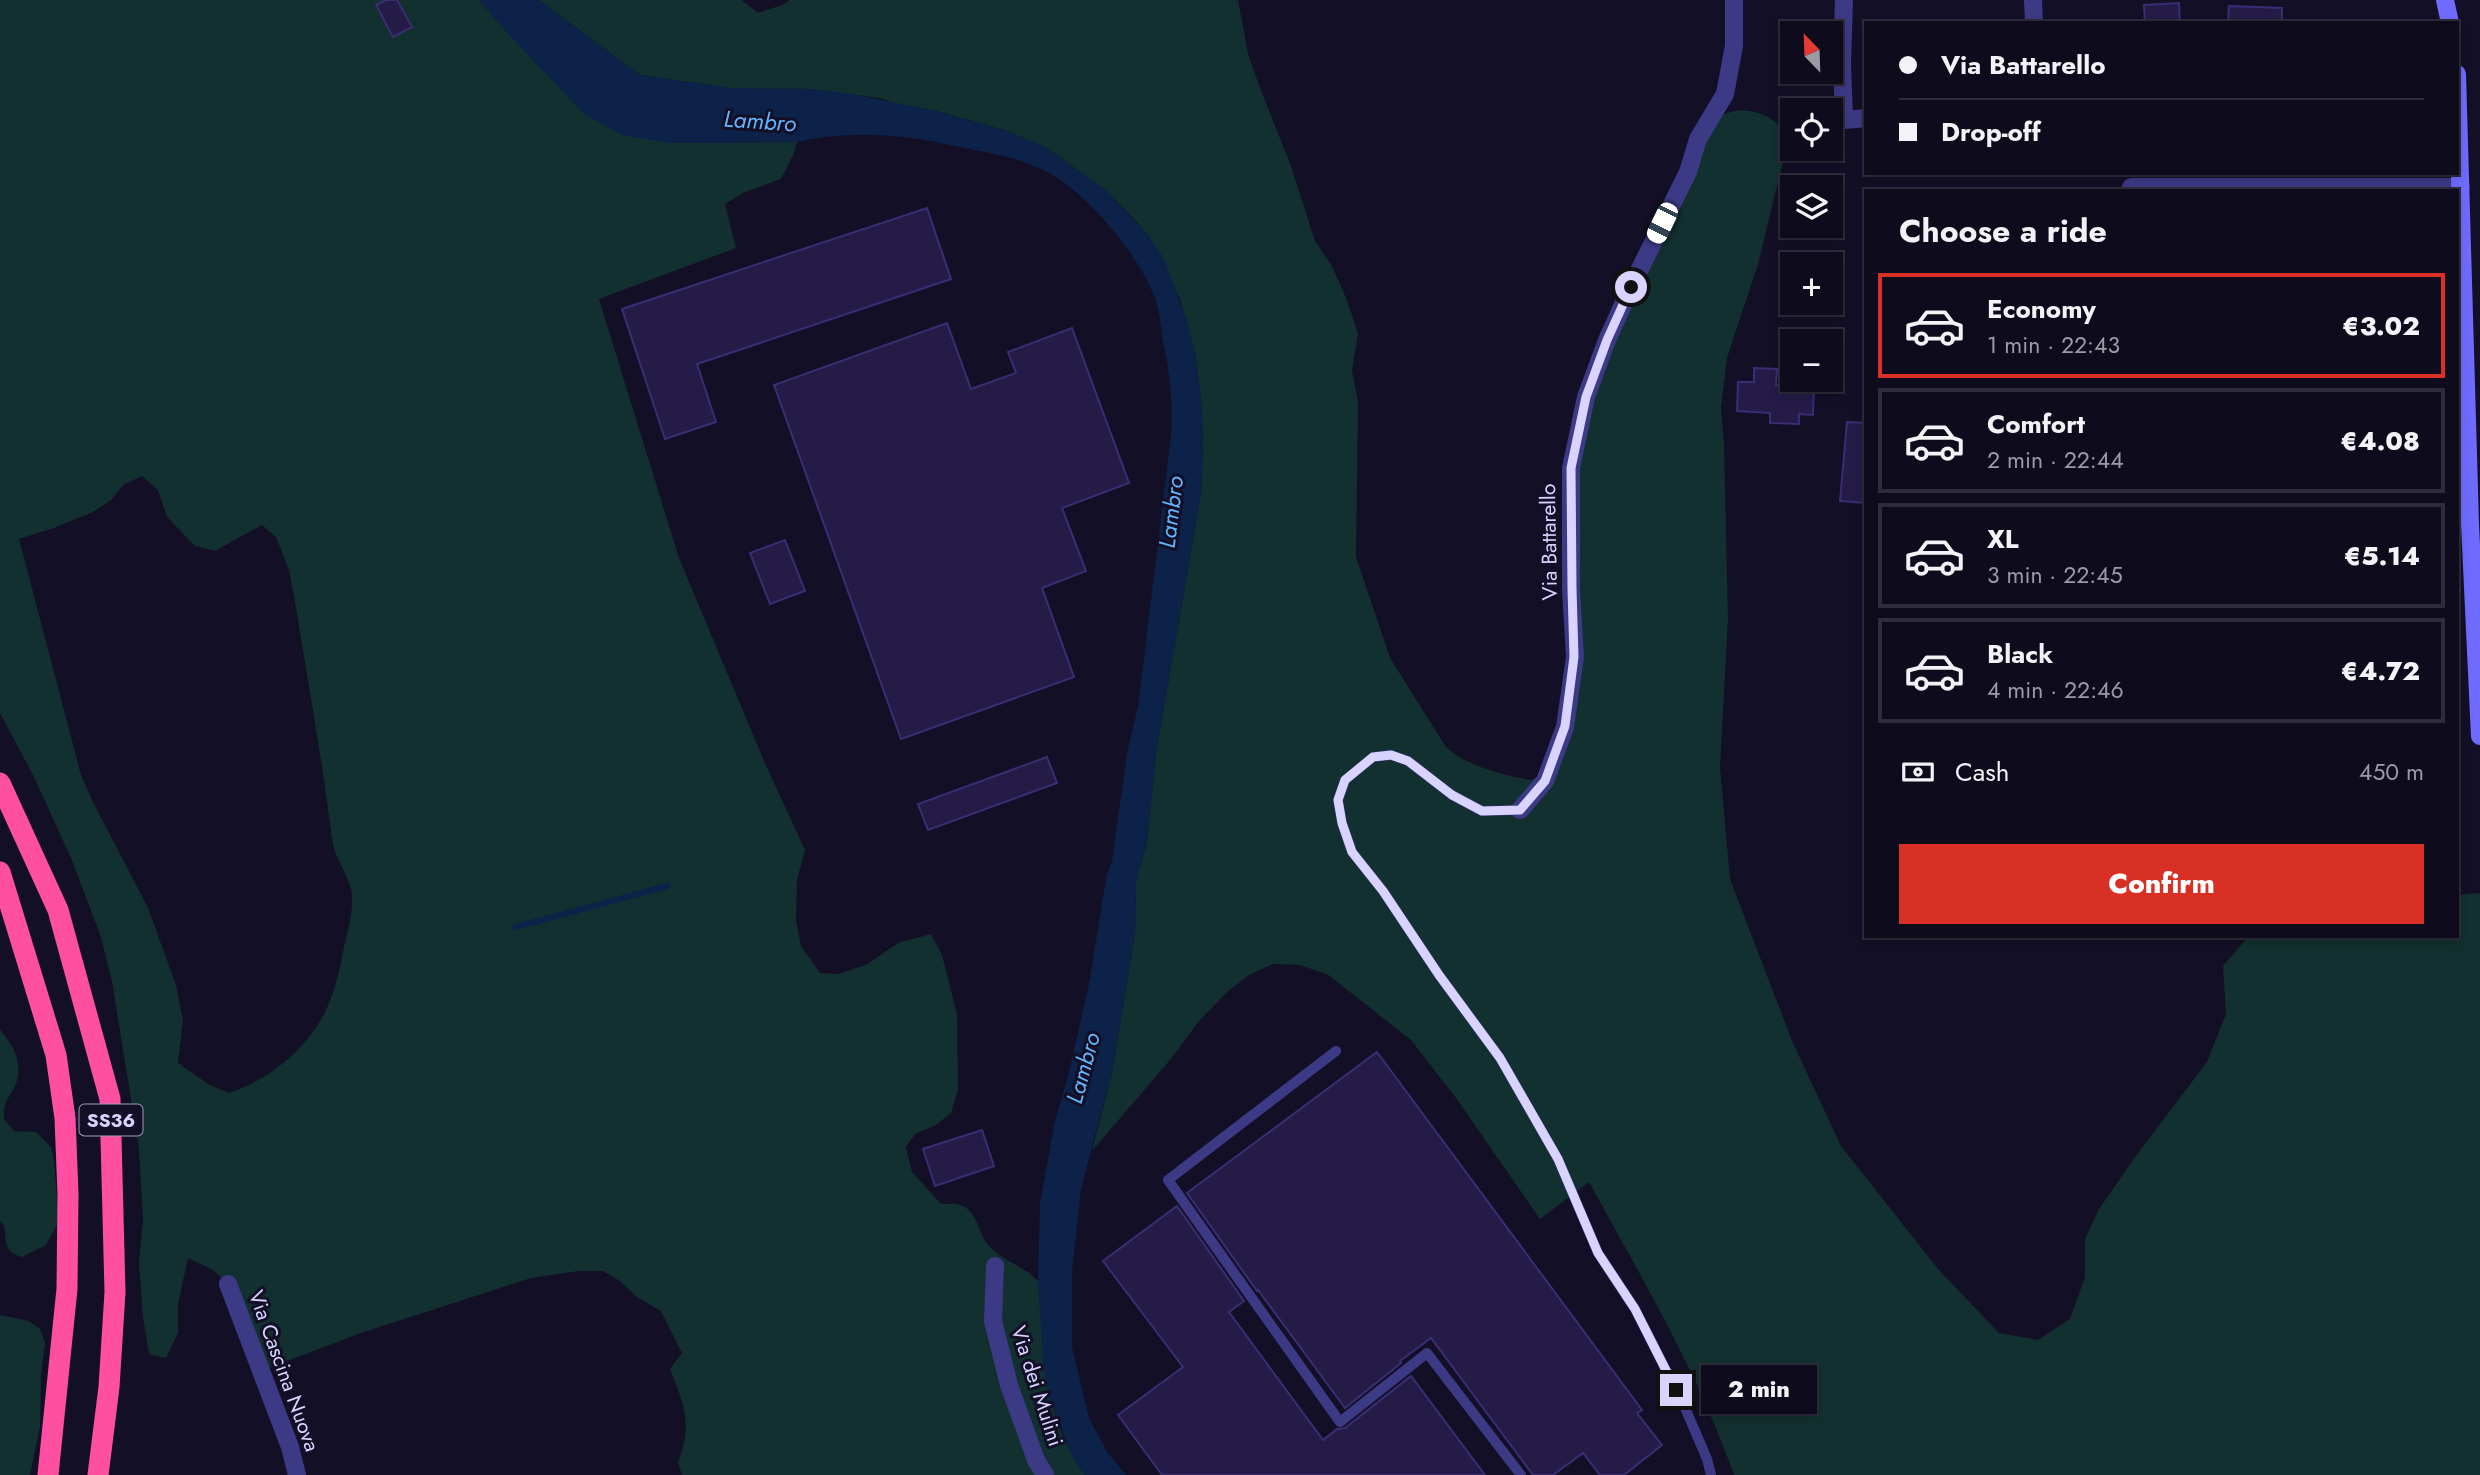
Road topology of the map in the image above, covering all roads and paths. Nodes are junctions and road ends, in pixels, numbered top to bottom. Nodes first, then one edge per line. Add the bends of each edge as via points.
1 (1734, 0) edge
2 (1844, 0) edge
3 (2033, 0) edge
4 (2445, 0) edge
5 (2034, 21) edge
6 (2450, 21) edge
7 (1864, 118) edge
8 (2459, 130) edge
9 (2131, 187) dead end
10 (2461, 187) junction
11 (2480, 736) edge
12 (0, 783) edge
13 (1520, 810) joint
14 (0, 872) edge
15 (1336, 1051) dead end
16 (995, 1266) dead end
17 (228, 1284) dead end
18 (48, 1475) edge
19 (98, 1475) edge
20 (297, 1475) edge
21 (1045, 1475) edge
22 (1521, 1475) edge
23 (1711, 1475) edge

1 - 13 street, Via Battarello via 1734,46 1725,94 1698,139 1688,172 1631,287 1586,397 1571,468 1574,657 1565,726 1545,781
2 - 7 street via 1844,120
3 - 5 street
4 - 6 street
8 - 10 street
9 - 10 street
10 - 11 street
12 - 19 highway, SS36 via 58,910 110,1099 115,1292 110,1387
13 - 23 lane via 1482,811 1452,795 1408,761 1391,755 1373,757 1354,772 1345,780 1338,800 1352,852 1500,1058 1558,1159 1598,1253 1635,1309 1686,1410
14 - 18 highway, SS36 via 56,1055 65,1118 67,1289
15 - 22 lane via 1168,1180 1340,1422 1427,1353
16 - 21 street, Via dei Mulini via 992,1321 1009,1385
17 - 20 street, Via Cascina Nuova

